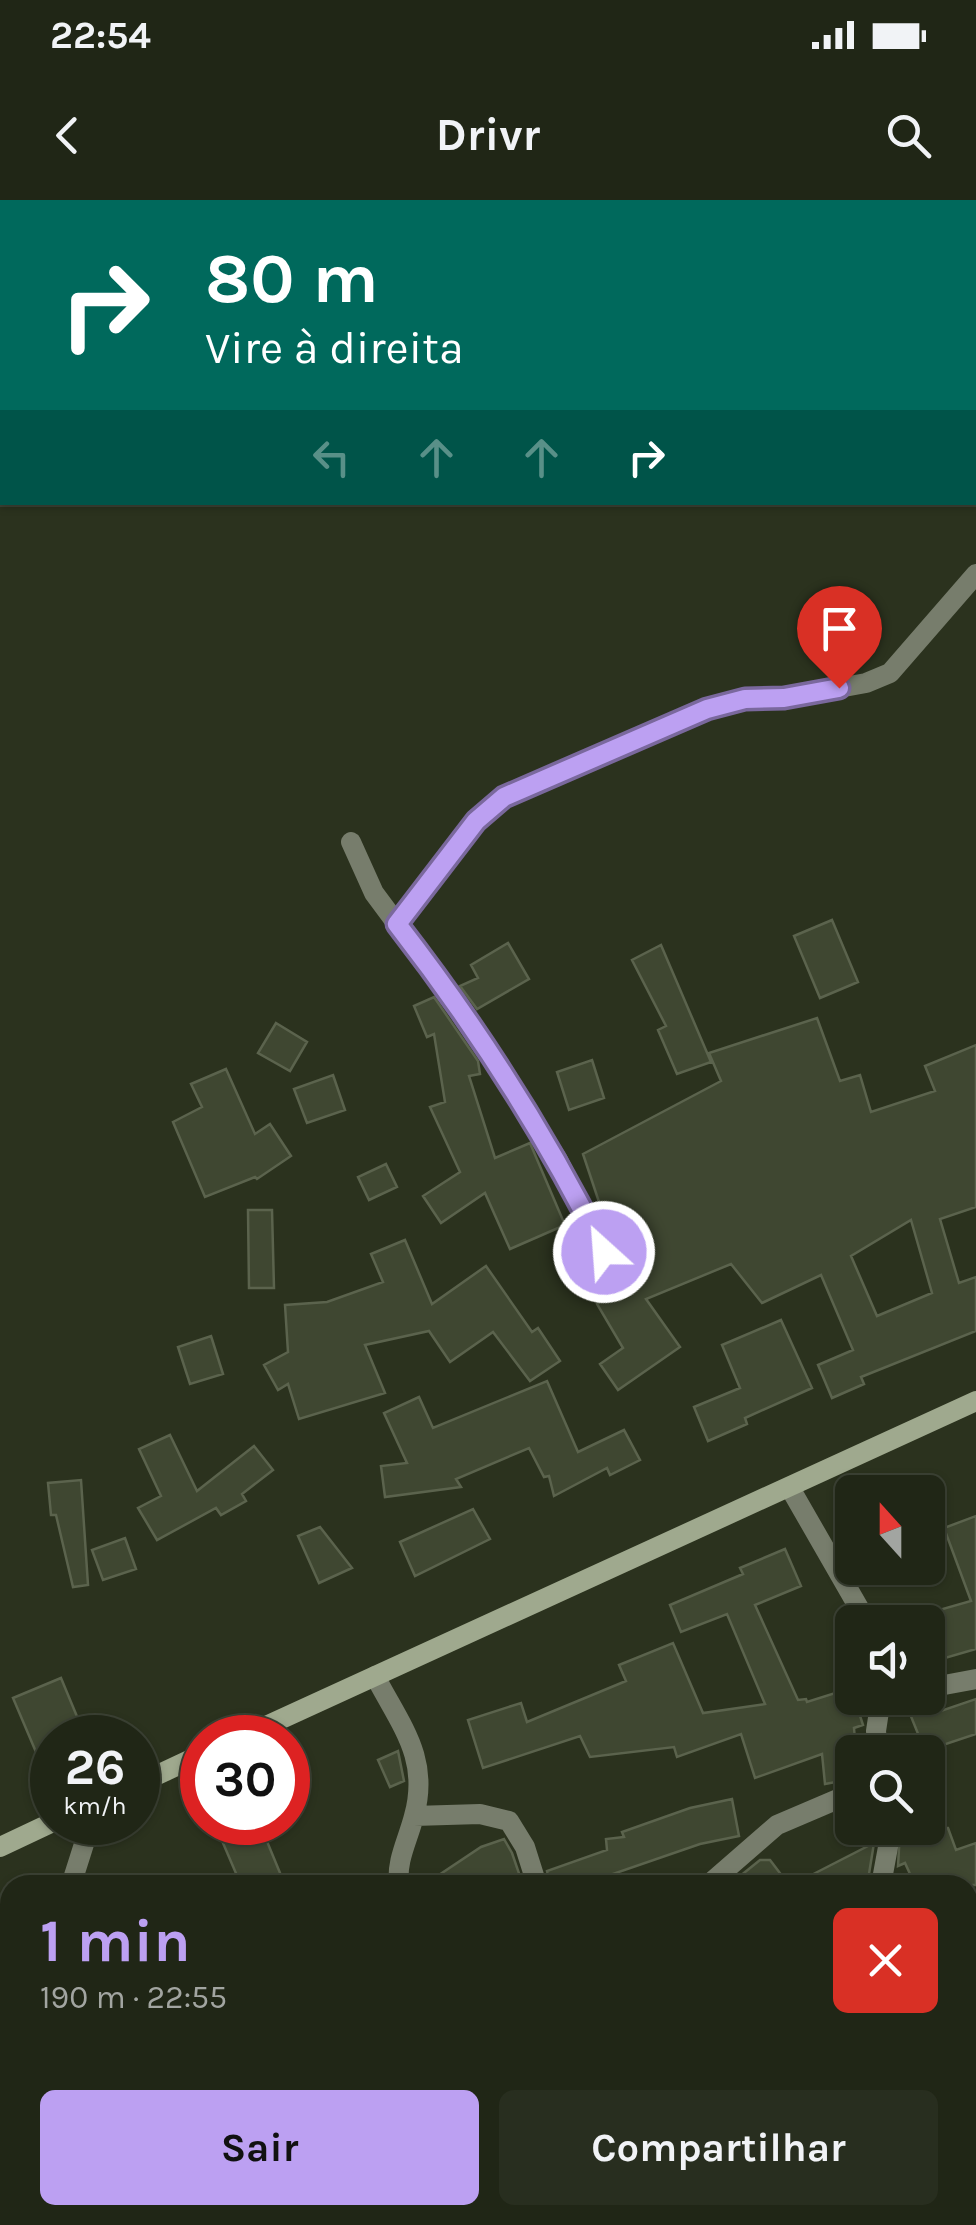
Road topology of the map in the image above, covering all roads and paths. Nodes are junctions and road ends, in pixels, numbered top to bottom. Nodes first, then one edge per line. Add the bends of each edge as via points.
1 (976, 574) edge
2 (352, 842) dead end
3 (397, 924) junction
4 (604, 1252) dead end
5 (976, 1401) edge
6 (790, 1488) junction
7 (857, 1605) edge
8 (375, 1676) junction
9 (976, 1679) edge
10 (945, 1685) edge
11 (290, 1715) edge
12 (835, 1800) edge
13 (414, 1816) junction
14 (30, 1833) edge
15 (84, 1845) edge
16 (888, 1845) edge
17 (0, 1847) edge
18 (74, 1875) edge
19 (397, 1875) edge
20 (534, 1875) edge
21 (719, 1875) edge
22 (883, 1875) edge

1 - 3 street via 890,673 866,684 707,709 504,797 476,821
2 - 3 street via 374,893
3 - 4 street via 558,1160
5 - 6 street
6 - 7 street
6 - 8 street
8 - 11 street
8 - 13 street via 417,1757 422,1783
9 - 10 street
12 - 21 street via 776,1825
13 - 19 street
13 - 20 street via 480,1814 509,1821
14 - 17 street
15 - 18 street
16 - 22 street

